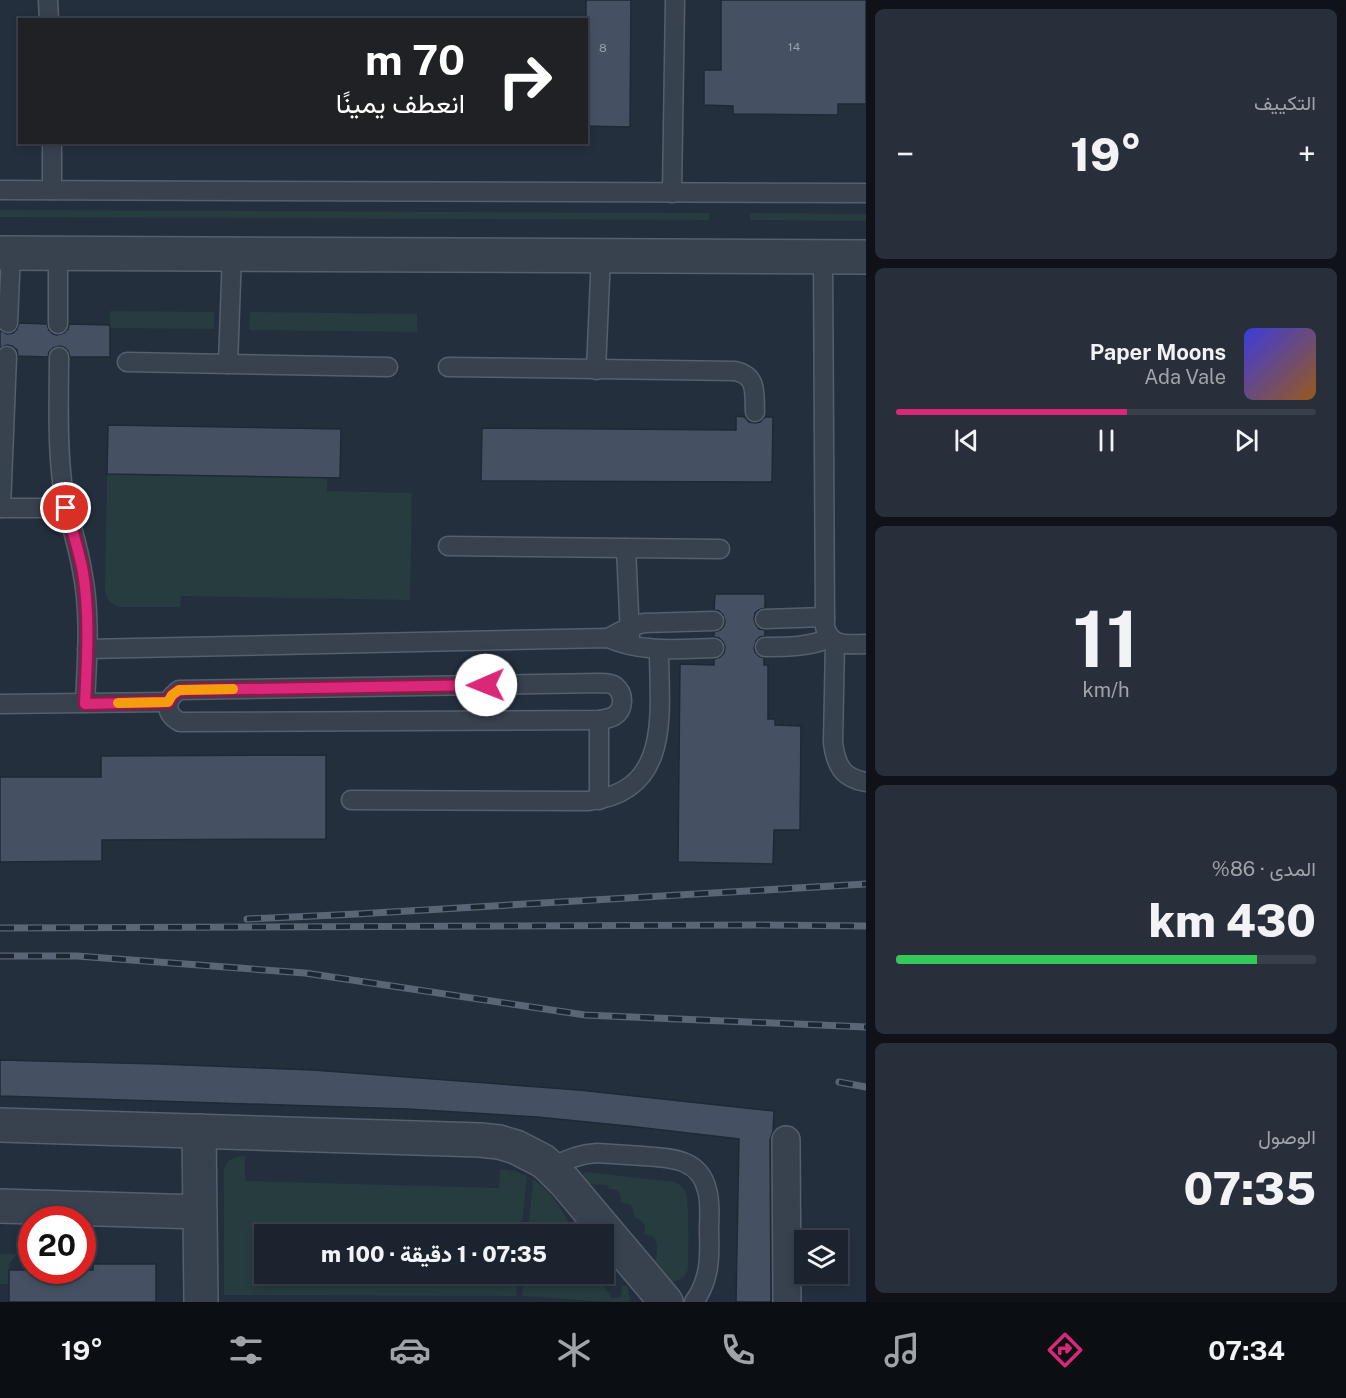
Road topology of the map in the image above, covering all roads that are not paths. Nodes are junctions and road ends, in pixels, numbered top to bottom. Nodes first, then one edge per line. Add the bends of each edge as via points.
1 (48, 0) edge
2 (675, 0) edge
3 (49, 18) edge
4 (52, 144) edge
5 (0, 189) edge
6 (52, 190) junction
7 (672, 193) junction
8 (866, 194) edge
9 (6, 253) edge
10 (58, 253) junction
11 (232, 254) junction
12 (600, 255) junction
13 (823, 256) junction
14 (866, 257) edge
15 (8, 323) dead end
16 (58, 324) dead end
17 (7, 356) dead end
18 (59, 357) dead end
19 (127, 362) dead end
20 (228, 364) junction
21 (388, 367) dead end
22 (448, 367) dead end
23 (596, 369) junction
24 (754, 412) dead end
25 (1, 508) edge
26 (66, 508) junction
27 (448, 546) dead end
28 (626, 548) junction
29 (720, 549) dead end
30 (825, 617) junction
31 (765, 619) dead end
32 (714, 621) dead end
33 (629, 627) junction
34 (608, 638) junction
35 (833, 640) junction
36 (866, 644) edge
37 (630, 647) junction
38 (765, 647) dead end
39 (714, 648) dead end
40 (87, 649) junction
41 (659, 650) junction
42 (168, 702) junction
43 (0, 704) edge
44 (85, 704) junction
45 (599, 720) junction
46 (866, 782) edge
47 (351, 800) dead end
48 (599, 800) junction
49 (0, 1125) edge
50 (199, 1131) junction
51 (786, 1140) dead end
52 (551, 1168) junction
53 (0, 1206) edge
54 (200, 1212) junction
55 (201, 1302) edge
56 (666, 1302) edge
57 (694, 1302) edge
58 (787, 1302) edge

1 - 3 lane
2 - 7 lane
4 - 6 lane
5 - 6 lane
6 - 7 lane
7 - 8 lane
9 - 10 street
9 - 15 lane
10 - 11 street
10 - 16 lane
11 - 12 street
11 - 20 lane
12 - 13 street
12 - 23 lane
13 - 14 street
13 - 30 lane
17 - 25 lane
18 - 26 lane via 59,454
19 - 20 lane
20 - 21 lane
22 - 23 lane
23 - 24 lane via 742,373 753,383
25 - 26 lane
26 - 40 lane via 82,571
27 - 28 lane
28 - 29 lane
28 - 33 lane
30 - 31 lane
30 - 35 lane via 825,627
32 - 33 lane via 653,622
33 - 34 lane
33 - 37 lane
34 - 37 lane
34 - 40 lane
35 - 36 lane via 847,645
35 - 38 lane via 796,647
35 - 46 lane via 835,755 844,773
37 - 41 lane
39 - 41 lane
40 - 44 lane
41 - 48 lane via 659,729 653,757 626,789
42 - 44 lane
42 - 45 lane via 173,718 180,722
42 - 45 lane via 179,690 609,683 621,694 622,702 615,716
43 - 44 lane
45 - 48 lane
47 - 48 lane
49 - 50 street
50 - 52 street via 489,1141 516,1147
50 - 54 street
51 - 58 street
52 - 56 street
52 - 57 lane via 573,1157 597,1153 678,1160 691,1165 707,1188 709,1201 710,1262 707,1278
53 - 54 street
54 - 55 street

